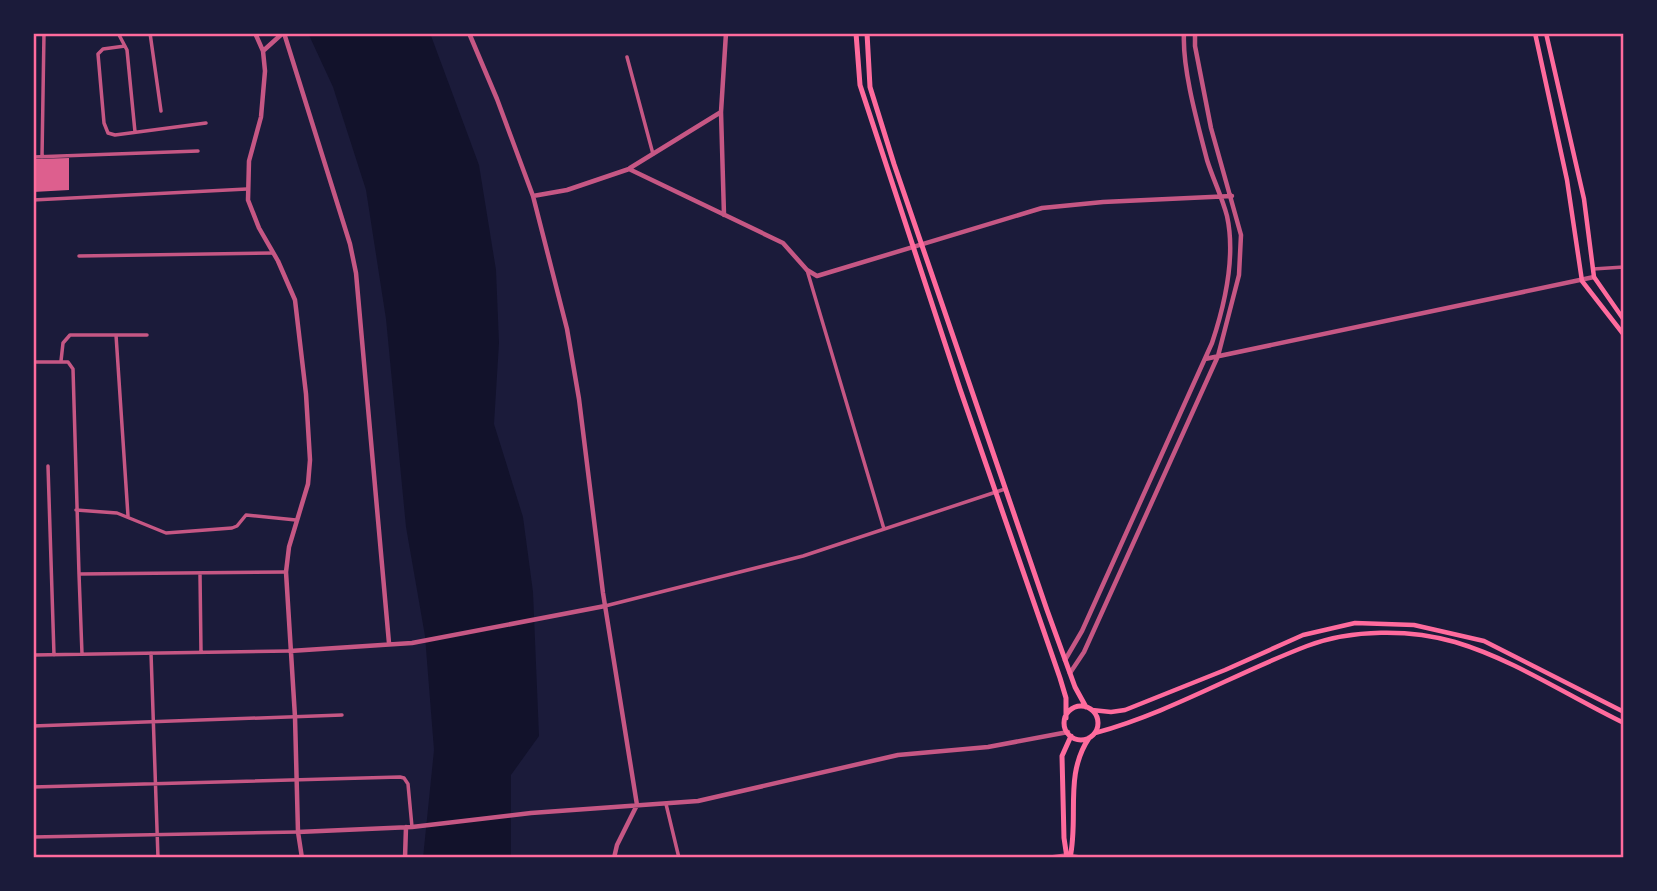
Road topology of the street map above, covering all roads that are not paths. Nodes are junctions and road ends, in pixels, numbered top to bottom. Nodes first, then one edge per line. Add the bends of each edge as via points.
1 (44, 33) edge
2 (118, 33) edge
3 (150, 33) edge
4 (255, 33) edge
5 (284, 33) edge
6 (469, 33) edge
7 (726, 33) edge
8 (856, 33) edge
9 (867, 33) edge
10 (1184, 33) edge
11 (1195, 33) edge
12 (1535, 33) edge
13 (1546, 33) edge
14 (125, 46) junction
15 (263, 51) junction
16 (627, 57) dead end
17 (161, 111) dead end
18 (721, 112) junction
19 (205, 123) dead end
20 (135, 132) junction
21 (198, 151) dead end
22 (653, 154) junction
23 (33, 157) edge
24 (42, 157) junction
25 (629, 169) junction
26 (247, 189) junction
27 (1232, 195) junction
28 (1220, 196) junction
29 (533, 197) junction
30 (33, 200) edge
31 (724, 216) junction
32 (922, 244) junction
33 (914, 247) junction
34 (273, 253) junction
35 (79, 256) dead end
36 (1624, 267) edge
37 (1592, 269) junction
38 (807, 270) junction
39 (1594, 277) junction
40 (1582, 281) junction
41 (1624, 320) edge
42 (116, 335) junction
43 (147, 335) dead end
44 (1624, 335) edge
45 (1218, 356) junction
46 (1205, 359) junction
47 (61, 361) junction
48 (33, 362) edge
49 (1159, 457) junction
50 (1170, 463) junction
51 (48, 466) dead end
52 (1005, 489) junction
53 (995, 492) junction
54 (76, 510) junction
55 (128, 516) junction
56 (296, 520) junction
57 (884, 529) junction
58 (286, 572) junction
59 (79, 574) junction
60 (200, 574) junction
61 (605, 606) junction
62 (389, 643) junction
63 (1499, 648) junction
64 (290, 651) junction
65 (201, 652) junction
66 (151, 653) junction
67 (82, 654) junction
68 (33, 655) edge
69 (54, 655) junction
70 (1495, 657) junction
71 (1065, 660) junction
72 (1070, 673) junction
73 (1089, 708) junction
74 (1624, 712) edge
75 (342, 715) dead end
76 (295, 716) junction
77 (1066, 718) junction
78 (153, 720) junction
79 (1624, 723) edge
80 (33, 726) edge
81 (1095, 733) junction
82 (1069, 734) junction
83 (1089, 738) junction
84 (296, 779) junction
85 (156, 782) junction
86 (33, 787) edge
87 (638, 804) junction
88 (666, 804) junction
89 (406, 827) junction
90 (412, 827) junction
91 (298, 832) junction
92 (157, 834) junction
93 (33, 837) edge
94 (1069, 857) edge
95 (158, 858) edge
96 (302, 858) edge
97 (405, 858) edge
98 (614, 858) edge
99 (678, 858) edge
100 (958, 858) edge
101 (964, 858) edge
102 (1044, 858) edge
103 (1087, 858) edge

1 - 24 street
2 - 14 street
3 - 17 street
4 - 15 street
5 - 15 street
5 - 62 street via 356,273
6 - 29 street
7 - 18 street
8 - 33 main road via 860,85
9 - 32 main road via 870,87
10 - 28 street via 1195,105
11 - 27 street via 1211,128
12 - 40 main road via 1567,180
13 - 37 main road via 1584,199
14 - 20 street
14 - 20 street via 98,54 104,123 110,134
15 - 26 street via 261,117
16 - 22 street
18 - 22 street
18 - 31 street
19 - 20 street
21 - 24 street
22 - 25 street
23 - 24 street
25 - 29 street
25 - 31 street
26 - 30 street
26 - 34 street via 253,215
27 - 28 street
27 - 45 street via 1242,254
28 - 32 street via 1042,208
28 - 46 street via 1227,217 1230,260 1219,322
29 - 61 street via 567,329
31 - 38 street via 783,243
32 - 33 street
32 - 52 main road
33 - 38 street via 820,276
33 - 53 main road
34 - 35 street
34 - 56 street via 295,300 306,383 310,460
36 - 37 street
37 - 39 main road
38 - 57 street
39 - 40 street
39 - 41 main road
40 - 44 main road
40 - 45 street via 1559,282
42 - 43 street
42 - 47 street via 70,335 62,342
42 - 55 street
45 - 46 street
45 - 50 street
46 - 49 street
47 - 48 street
47 - 54 street via 71,365 74,375
49 - 50 street
49 - 71 street
50 - 72 street via 1084,652
51 - 69 street
52 - 53 street
52 - 71 main road
53 - 57 street
53 - 77 main road via 1060,678
54 - 55 street
54 - 59 street
55 - 56 street via 166,533 233,528 246,515
56 - 58 street
57 - 61 street via 803,556
58 - 60 street
58 - 64 street
59 - 60 street
59 - 67 street
60 - 65 street
61 - 62 street via 412,643
61 - 87 street
62 - 64 street
63 - 70 main road
63 - 73 main road via 1414,625 1352,623 1303,635 1125,710
63 - 74 main road
64 - 65 street
64 - 76 street
65 - 66 street
66 - 67 street
66 - 78 street
67 - 69 street
68 - 69 street
70 - 79 main road
70 - 81 main road via 1413,634 1344,637 1309,645 1130,723
71 - 72 main road
72 - 73 main road
73 - 77 main road via 1074,708
73 - 81 main road via 1098,721
75 - 76 street
76 - 78 street
76 - 84 street
77 - 82 main road
78 - 80 street
78 - 85 street
81 - 83 main road
82 - 83 main road via 1078,740
82 - 88 street via 898,755 719,797
82 - 94 main road via 1062,756
83 - 94 main road via 1074,777 1074,836
84 - 85 street
84 - 90 street via 404,778
84 - 91 street
85 - 86 street
85 - 92 street
87 - 88 street
87 - 90 street
87 - 98 street
88 - 99 street
89 - 90 street
89 - 91 street
89 - 97 street
91 - 92 street
91 - 96 street
92 - 93 street
92 - 95 street
94 - 102 street
94 - 103 street
100 - 101 street

